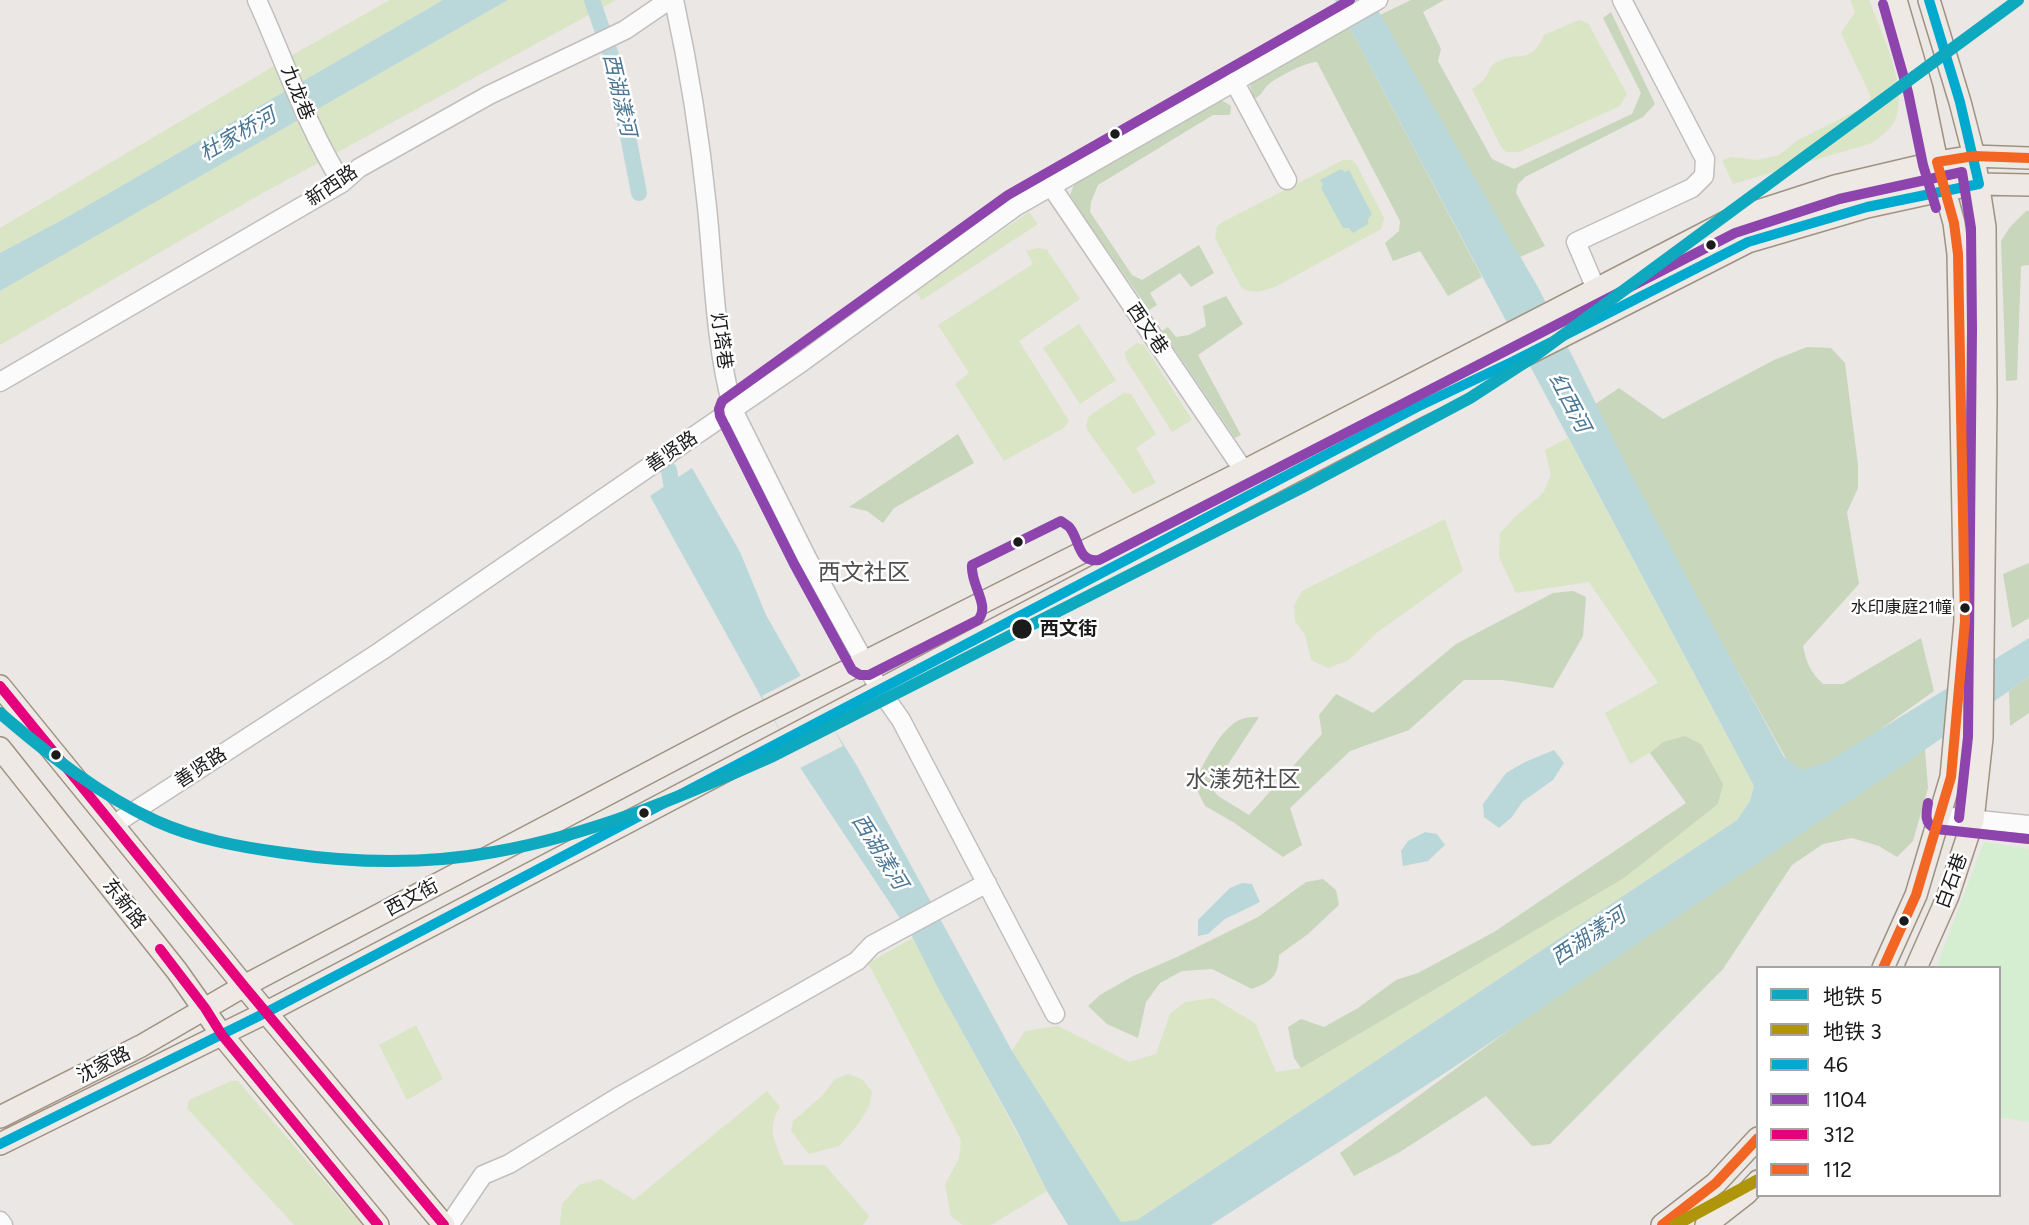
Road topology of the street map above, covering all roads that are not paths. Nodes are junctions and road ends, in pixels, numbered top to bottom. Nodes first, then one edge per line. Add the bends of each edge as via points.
1 (257, 0) edge
2 (669, 0) edge
3 (674, 0) edge
4 (1378, 0) edge
5 (1622, 0) edge
6 (1896, 0) edge
7 (1929, 0) edge
8 (1234, 81) junction
9 (1974, 156) junction
10 (2029, 158) edge
11 (1937, 162) junction
12 (1287, 180) dead end
13 (342, 183) junction
14 (1979, 184) junction
15 (2029, 185) edge
16 (1051, 186) junction
17 (1945, 190) junction
18 (1596, 289) junction
19 (0, 382) edge
20 (733, 410) junction
21 (1244, 471) junction
22 (864, 662) junction
23 (0, 686) edge
24 (880, 690) junction
25 (0, 748) edge
26 (1940, 816) junction
27 (1973, 820) junction
28 (113, 825) junction
29 (2029, 825) edge
30 (987, 883) junction
31 (1883, 966) edge
32 (1917, 966) edge
33 (244, 986) junction
34 (205, 1008) junction
35 (267, 1012) junction
36 (1055, 1014) dead end
37 (222, 1035) junction
38 (0, 1117) edge
39 (1756, 1140) edge
40 (0, 1144) edge
41 (1756, 1183) edge
42 (378, 1225) edge
43 (446, 1225) edge
44 (1662, 1225) edge
45 (1706, 1225) edge

1 - 13 street, 九龙巷 via 307,120
2 - 13 street, 新西路 via 625,30 489,95 359,167
3 - 20 street, 灯塔巷 via 689,68 717,319
4 - 8 street, 善贤路
5 - 18 street via 1705,159 1704,176 1692,188 1576,242
6 - 11 main road, 白石巷
7 - 9 main road, 白石巷
8 - 12 street
8 - 16 street, 善贤路
9 - 10 main road, 西文街
9 - 11 main road, 西文街
9 - 14 main road, 白石巷
11 - 17 main road, 白石巷
11 - 18 main road, 西文街 via 1835,186 1730,220
13 - 19 street, 新西路
14 - 15 main road, 西文街
14 - 17 main road, 西文街
14 - 27 main road, 白石巷 via 1985,227 1986,316 1983,653 1982,738
16 - 20 street, 善贤路 via 1015,207
16 - 21 street, 西文巷
17 - 24 main road, 西文街 via 1748,242 1418,407
17 - 26 main road, 白石巷 via 1958,254 1965,621 1951,778
18 - 21 main road, 西文街
20 - 22 street, 灯塔巷
20 - 28 street, 善贤路 via 381,650
21 - 22 main road, 西文街
22 - 24 street, 灯塔巷
22 - 33 main road, 西文街
23 - 28 main road
24 - 30 street, 灯塔巷 via 901,720
24 - 35 main road, 西文街
25 - 34 main road, 东新路
26 - 27 street
26 - 31 main road, 白石巷 via 1916,895
27 - 29 street
27 - 32 main road, 白石巷 via 1948,896
28 - 33 main road
30 - 36 street, 灯塔巷
30 - 43 street via 872,944 857,961 483,1175
33 - 34 main road, 西文街
33 - 35 main road
34 - 37 main road, 东新路
34 - 38 main road, 沈家路 via 141,1046
35 - 37 main road, 沈家路
35 - 43 main road
37 - 40 main road, 沈家路
37 - 42 main road, 东新路
39 - 44 main road via 1716,1182
41 - 45 main road

